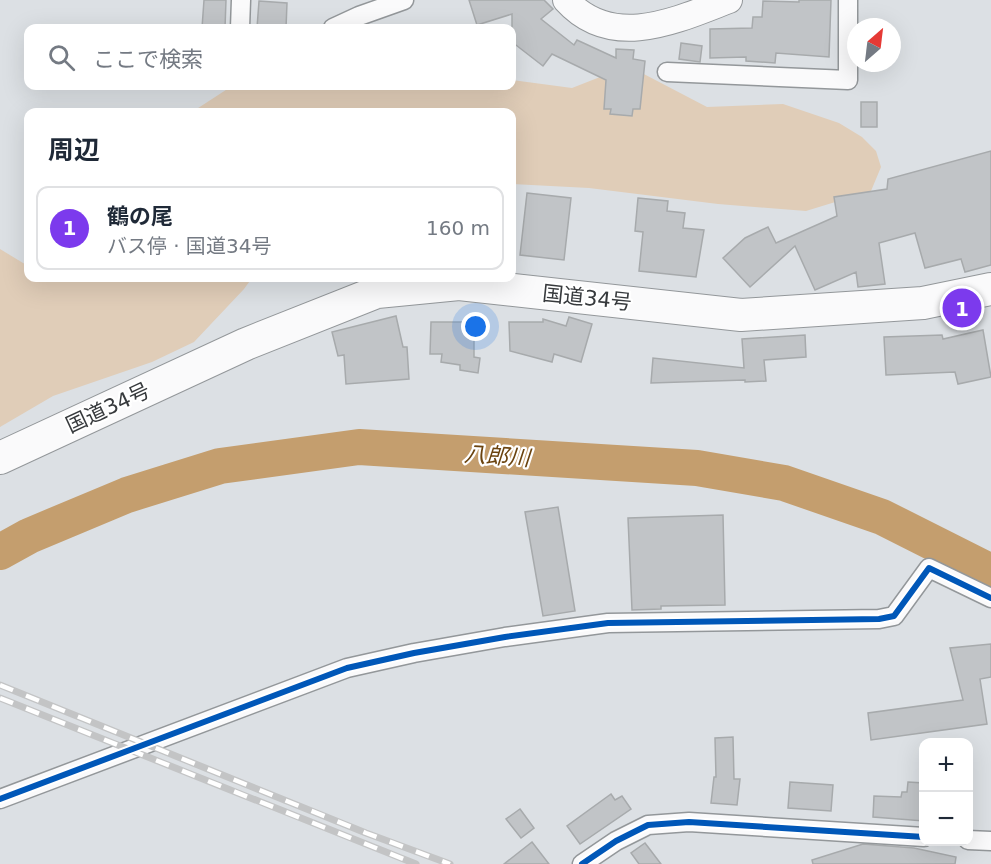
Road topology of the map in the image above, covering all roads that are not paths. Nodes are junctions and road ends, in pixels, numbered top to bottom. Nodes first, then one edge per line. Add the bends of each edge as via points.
1 (241, 0) edge
2 (404, 0) edge
3 (566, 0) edge
4 (729, 0) edge
5 (848, 0) edge
6 (356, 8) edge
7 (240, 24) edge
8 (338, 24) edge
9 (667, 72) dead end
10 (991, 289) edge
11 (0, 458) edge
12 (991, 598) edge
13 (0, 799) edge
14 (919, 837) edge
15 (973, 840) edge
16 (991, 841) edge
17 (582, 864) edge

1 - 7 street
2 - 6 street
3 - 4 street via 590,19 635,29 675,21
5 - 9 street via 848,80
6 - 8 street
10 - 11 highway, 国道34号 via 923,303 741,315 459,284 377,292 246,344
12 - 13 street via 929,568 894,616 879,619 608,623 414,653 347,668
14 - 17 street via 689,822 648,825
15 - 16 street

